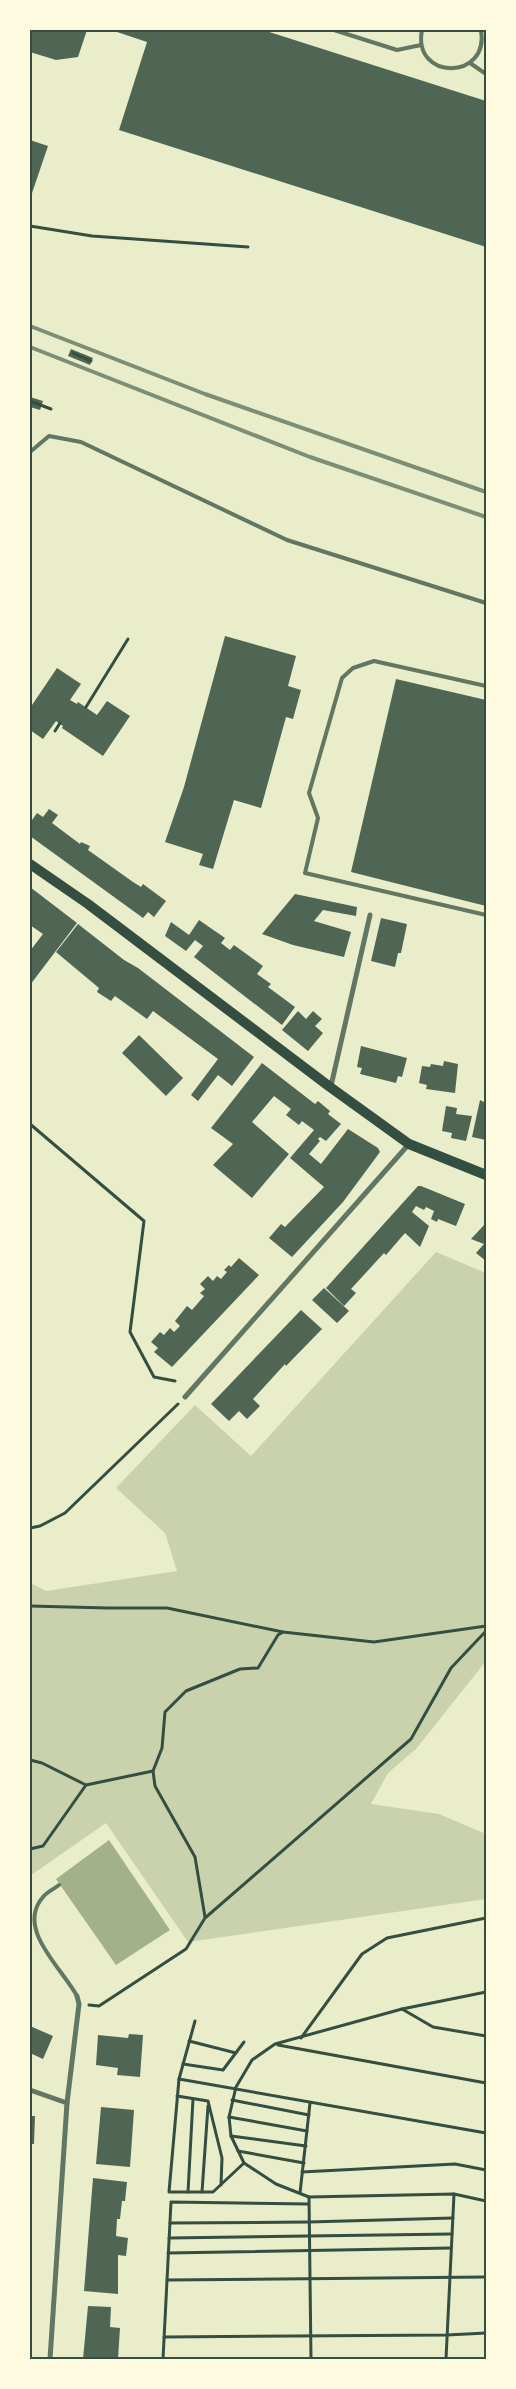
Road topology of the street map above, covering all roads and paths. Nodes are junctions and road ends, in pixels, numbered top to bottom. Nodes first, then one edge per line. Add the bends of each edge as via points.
1 (334, 30) edge
2 (422, 30) edge
3 (480, 30) edge
4 (421, 45) junction
5 (470, 63) junction
6 (486, 74) edge
7 (30, 226) edge
8 (248, 247) dead end
9 (73, 353) dead end
10 (92, 361) dead end
11 (30, 401) edge
12 (50, 409) dead end
13 (30, 452) edge
14 (486, 603) edge
15 (128, 639) dead end
16 (486, 686) edge
17 (86, 707) dead end
18 (60, 723) dead end
19 (55, 731) dead end
20 (30, 864) edge
21 (370, 915) dead end
22 (486, 915) edge
23 (330, 1087) junction
24 (30, 1124) edge
25 (409, 1144) junction
26 (482, 1174) edge
27 (175, 1381) dead end
28 (185, 1396) joint
29 (30, 1528) edge
30 (30, 1606) edge
31 (486, 1626) edge
32 (283, 1632) junction
33 (486, 1632) edge
34 (30, 1760) edge
35 (153, 1771) junction
36 (86, 1785) junction
37 (30, 1849) edge
38 (59, 1885) dead end
39 (205, 1918) junction
40 (486, 1918) edge
41 (486, 1992) edge
42 (78, 1996) joint
43 (79, 2004) junction
44 (402, 2009) junction
45 (195, 2021) dead end
46 (486, 2036) edge
47 (301, 2038) junction
48 (189, 2041) junction
49 (244, 2042) dead end
50 (275, 2044) junction
51 (236, 2052) junction
52 (183, 2064) junction
53 (179, 2078) junction
54 (486, 2083) edge
55 (236, 2087) junction
56 (30, 2090) edge
57 (177, 2096) junction
58 (193, 2099) junction
59 (232, 2100) junction
60 (208, 2101) junction
61 (310, 2102) junction
62 (67, 2103) junction
63 (309, 2115) junction
64 (229, 2117) junction
65 (307, 2131) junction
66 (486, 2133) edge
67 (231, 2136) junction
68 (306, 2146) junction
69 (238, 2150) junction
70 (304, 2162) junction
71 (244, 2163) junction
72 (486, 2170) edge
73 (302, 2172) junction
74 (221, 2185) junction
75 (188, 2192) junction
76 (202, 2192) junction
77 (300, 2193) junction
78 (454, 2194) junction
79 (309, 2197) junction
80 (486, 2200) edge
81 (308, 2204) junction
82 (453, 2218) junction
83 (170, 2222) junction
84 (309, 2222) junction
85 (452, 2234) junction
86 (310, 2237) junction
87 (169, 2238) junction
88 (451, 2248) junction
89 (310, 2251) junction
90 (168, 2253) junction
91 (450, 2276) junction
92 (486, 2277) edge
93 (311, 2278) junction
94 (167, 2280) junction
95 (486, 2333) edge
96 (447, 2335) junction
97 (311, 2336) junction
98 (164, 2337) junction
99 (50, 2359) edge
100 (163, 2359) edge
101 (311, 2359) edge
102 (446, 2359) edge

1 - 4 lane via 397,50
2 - 4 lane
3 - 5 lane via 480,48
4 - 5 lane via 424,54 437,66 454,69
5 - 6 lane
7 - 8 path via 92,236
9 - 10 path
11 - 12 path
13 - 14 lane via 49,436 81,442 287,540
15 - 17 path
16 - 22 lane via 374,662 353,668 342,678 309,793 318,818 305,873
18 - 19 path
20 - 23 main road via 140,942
21 - 23 street
23 - 25 main road
24 - 27 path via 144,1221 130,1332 154,1377
25 - 26 main road
25 - 28 street
28 - 29 path via 122,1461 65,1513
30 - 32 path via 167,1608
31 - 32 path via 374,1642
32 - 35 path via 258,1668 240,1669 186,1691 165,1712 162,1748
33 - 39 path via 451,1668 411,1739
34 - 36 path
35 - 36 path
35 - 39 path via 155,1786 195,1857
36 - 37 path via 43,1846
38 - 42 lane via 43,1896 34,1913 37,1936
39 - 43 path via 186,1949 99,2006
40 - 47 path via 387,1938 362,1954
41 - 44 path
42 - 43 street
43 - 62 street
44 - 46 path via 433,2027
44 - 47 path
45 - 48 path
47 - 50 path
48 - 51 path
48 - 52 path
49 - 51 path
50 - 54 path
50 - 55 path via 252,2060
51 - 52 path via 223,2070
52 - 53 path
53 - 55 path
53 - 57 path
55 - 59 path
55 - 61 path
56 - 62 street
57 - 58 path
57 - 75 path via 169,2192
58 - 60 path
58 - 75 path
59 - 63 path
59 - 64 path
60 - 74 path via 222,2158
60 - 76 path
61 - 63 path
61 - 66 path
62 - 99 street
63 - 65 path
64 - 65 path
64 - 67 path
65 - 68 path
67 - 68 path
67 - 69 path
68 - 70 path
69 - 70 path
69 - 71 path
70 - 73 path
71 - 74 path
71 - 77 path via 276,2184
72 - 73 path via 455,2164
73 - 77 path
74 - 76 path via 213,2192
75 - 76 path
77 - 79 path
78 - 79 path
78 - 80 path
78 - 82 path
79 - 81 path
81 - 83 path via 170,2202
81 - 84 path
82 - 84 path
82 - 85 path
83 - 84 path
83 - 87 path
84 - 86 path
85 - 86 path
85 - 88 path
86 - 87 path
86 - 89 path
87 - 90 path
88 - 89 path
88 - 91 path
89 - 90 path
89 - 93 path
90 - 94 path
91 - 92 path
91 - 93 path
91 - 96 path
93 - 94 path
93 - 97 path
94 - 98 path
95 - 96 path
96 - 97 path
96 - 102 path
97 - 98 path
97 - 101 path
98 - 100 path

